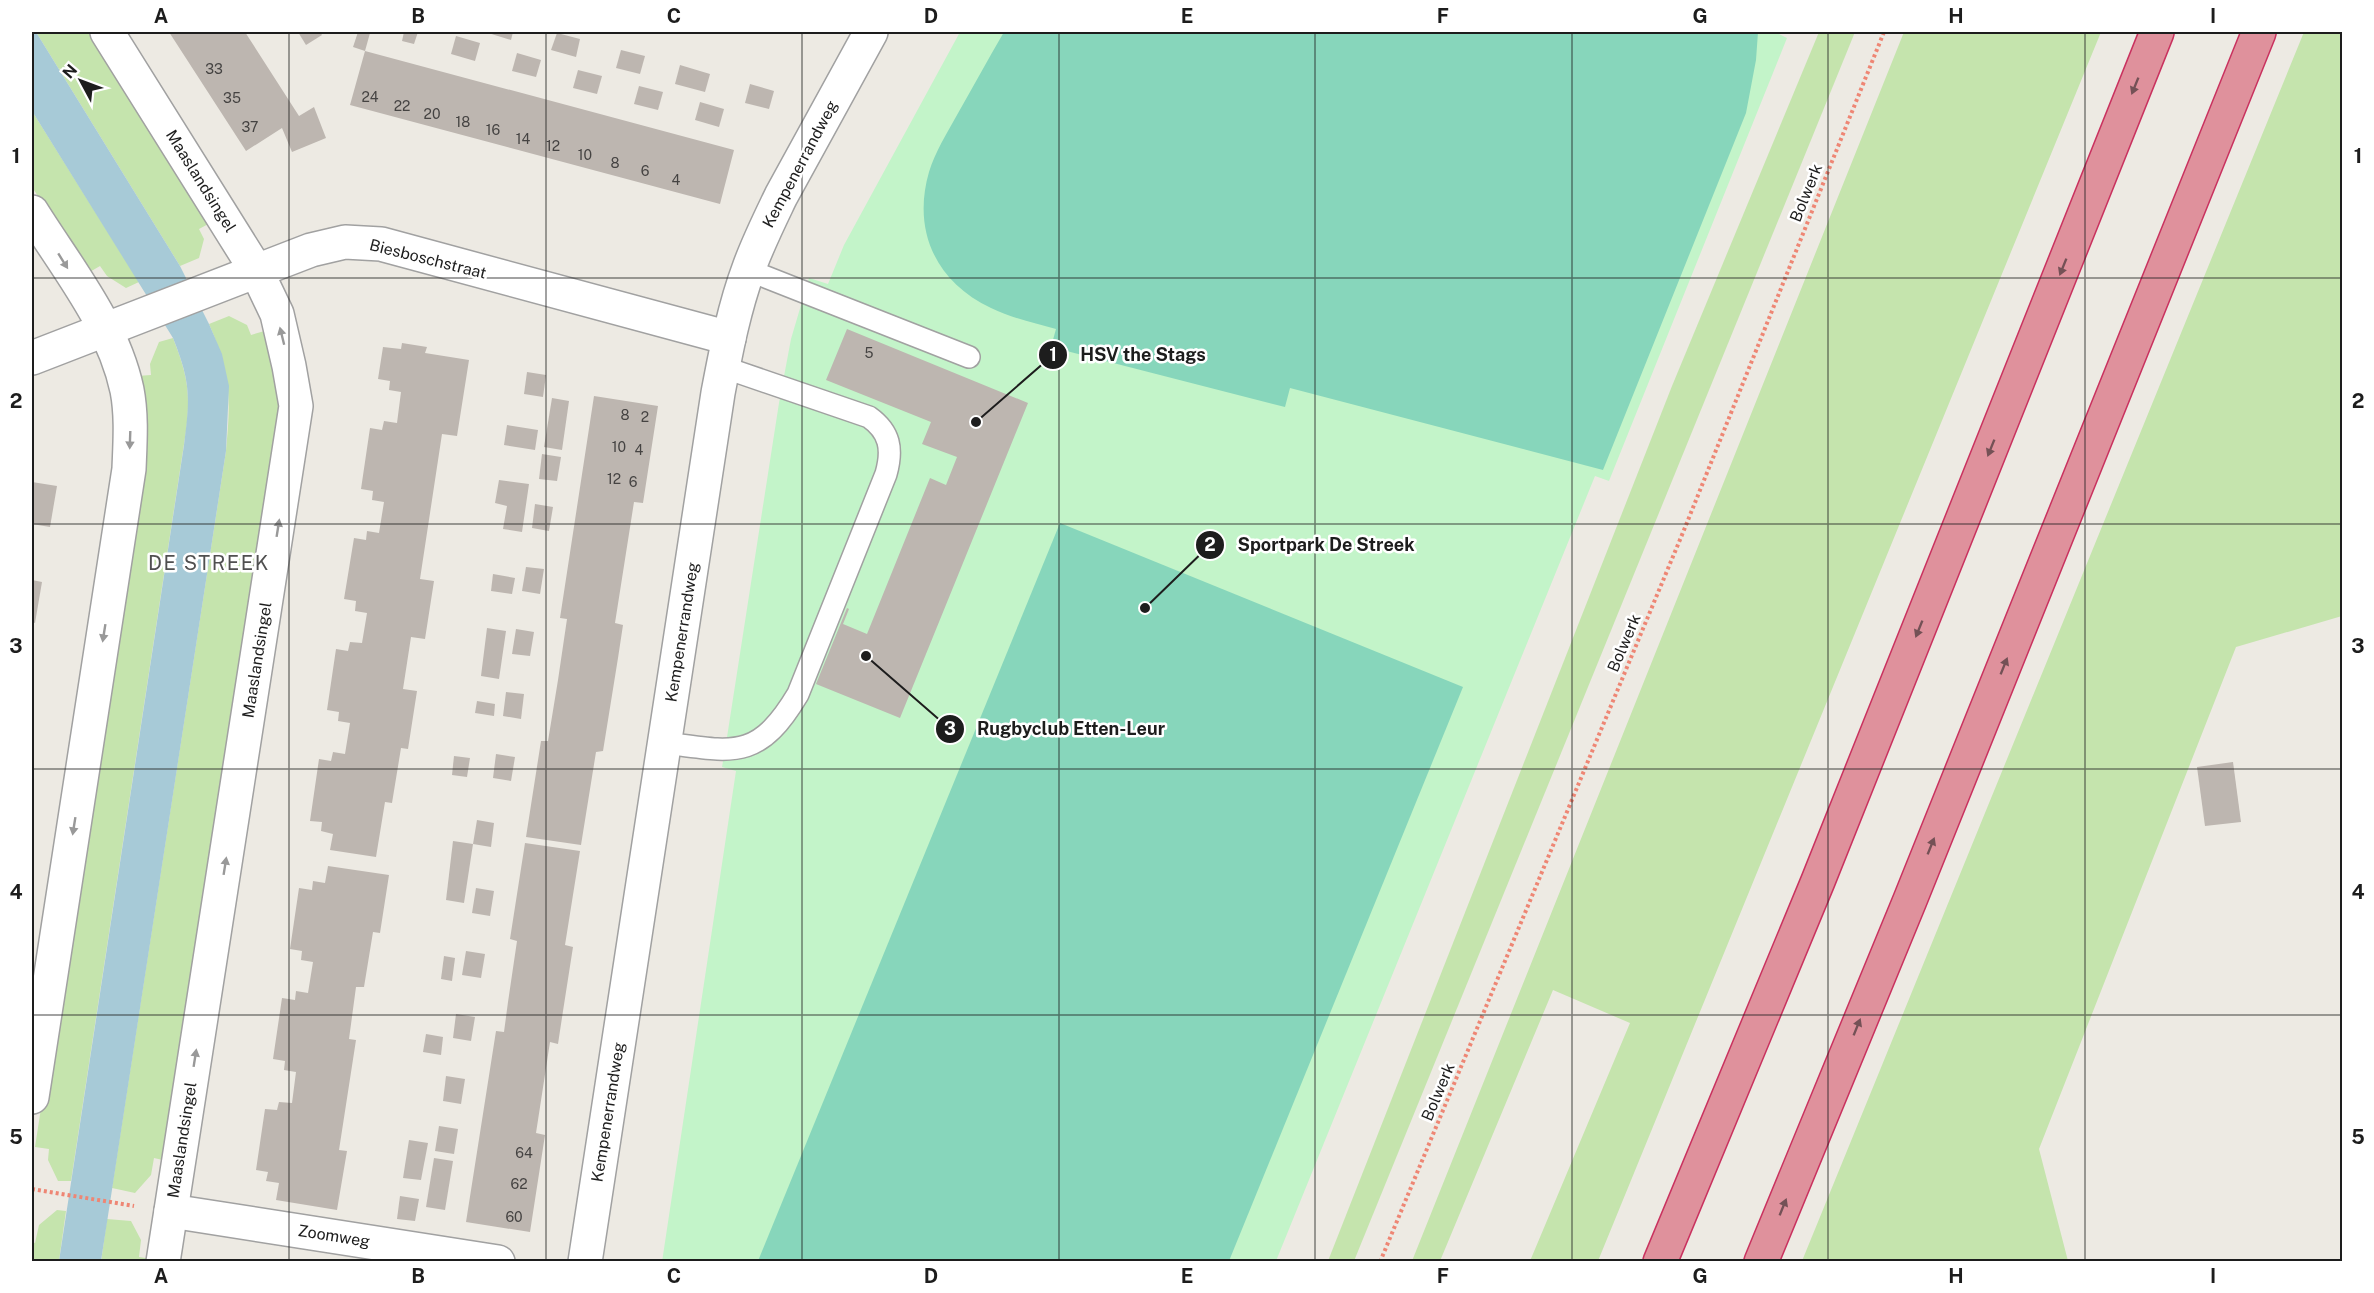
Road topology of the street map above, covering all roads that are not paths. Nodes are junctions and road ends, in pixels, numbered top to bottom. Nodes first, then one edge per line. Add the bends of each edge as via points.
1 (107, 32) edge
2 (872, 32) edge
3 (2157, 32) edge
4 (2259, 32) edge
5 (32, 212) edge
6 (256, 270) junction
7 (748, 270) junction
8 (106, 329) junction
9 (726, 353) junction
10 (969, 357) dead end
11 (32, 358) edge
12 (665, 743) junction
13 (32, 1097) edge
14 (171, 1211) junction
15 (163, 1262) edge
16 (498, 1262) edge
17 (585, 1262) edge
18 (1660, 1262) edge
19 (1761, 1262) edge

1 - 6 street, Maaslandsingel
2 - 7 street, Kempenerrandweg via 781,196
3 -> 18 highway via 1818,881
19 -> 4 highway
5 -> 8 street
6 - 8 street, Biesboschstraat
6 - 9 street, Biesboschstraat via 327,245 381,244
14 -> 6 street, Maaslandsingel via 296,406 277,314
7 - 9 street, Kempenerrandweg
7 - 10 lane
8 - 11 street, Biesboschstraat
8 -> 13 street via 127,392 129,469
9 - 12 street, Kempenerrandweg
9 - 12 lane via 869,417 883,428 890,455 886,474 798,694 784,717 765,736 746,747 725,750
12 - 17 street, Kempenerrandweg
14 - 15 street, Maaslandsingel
14 - 16 street, Zoomweg

